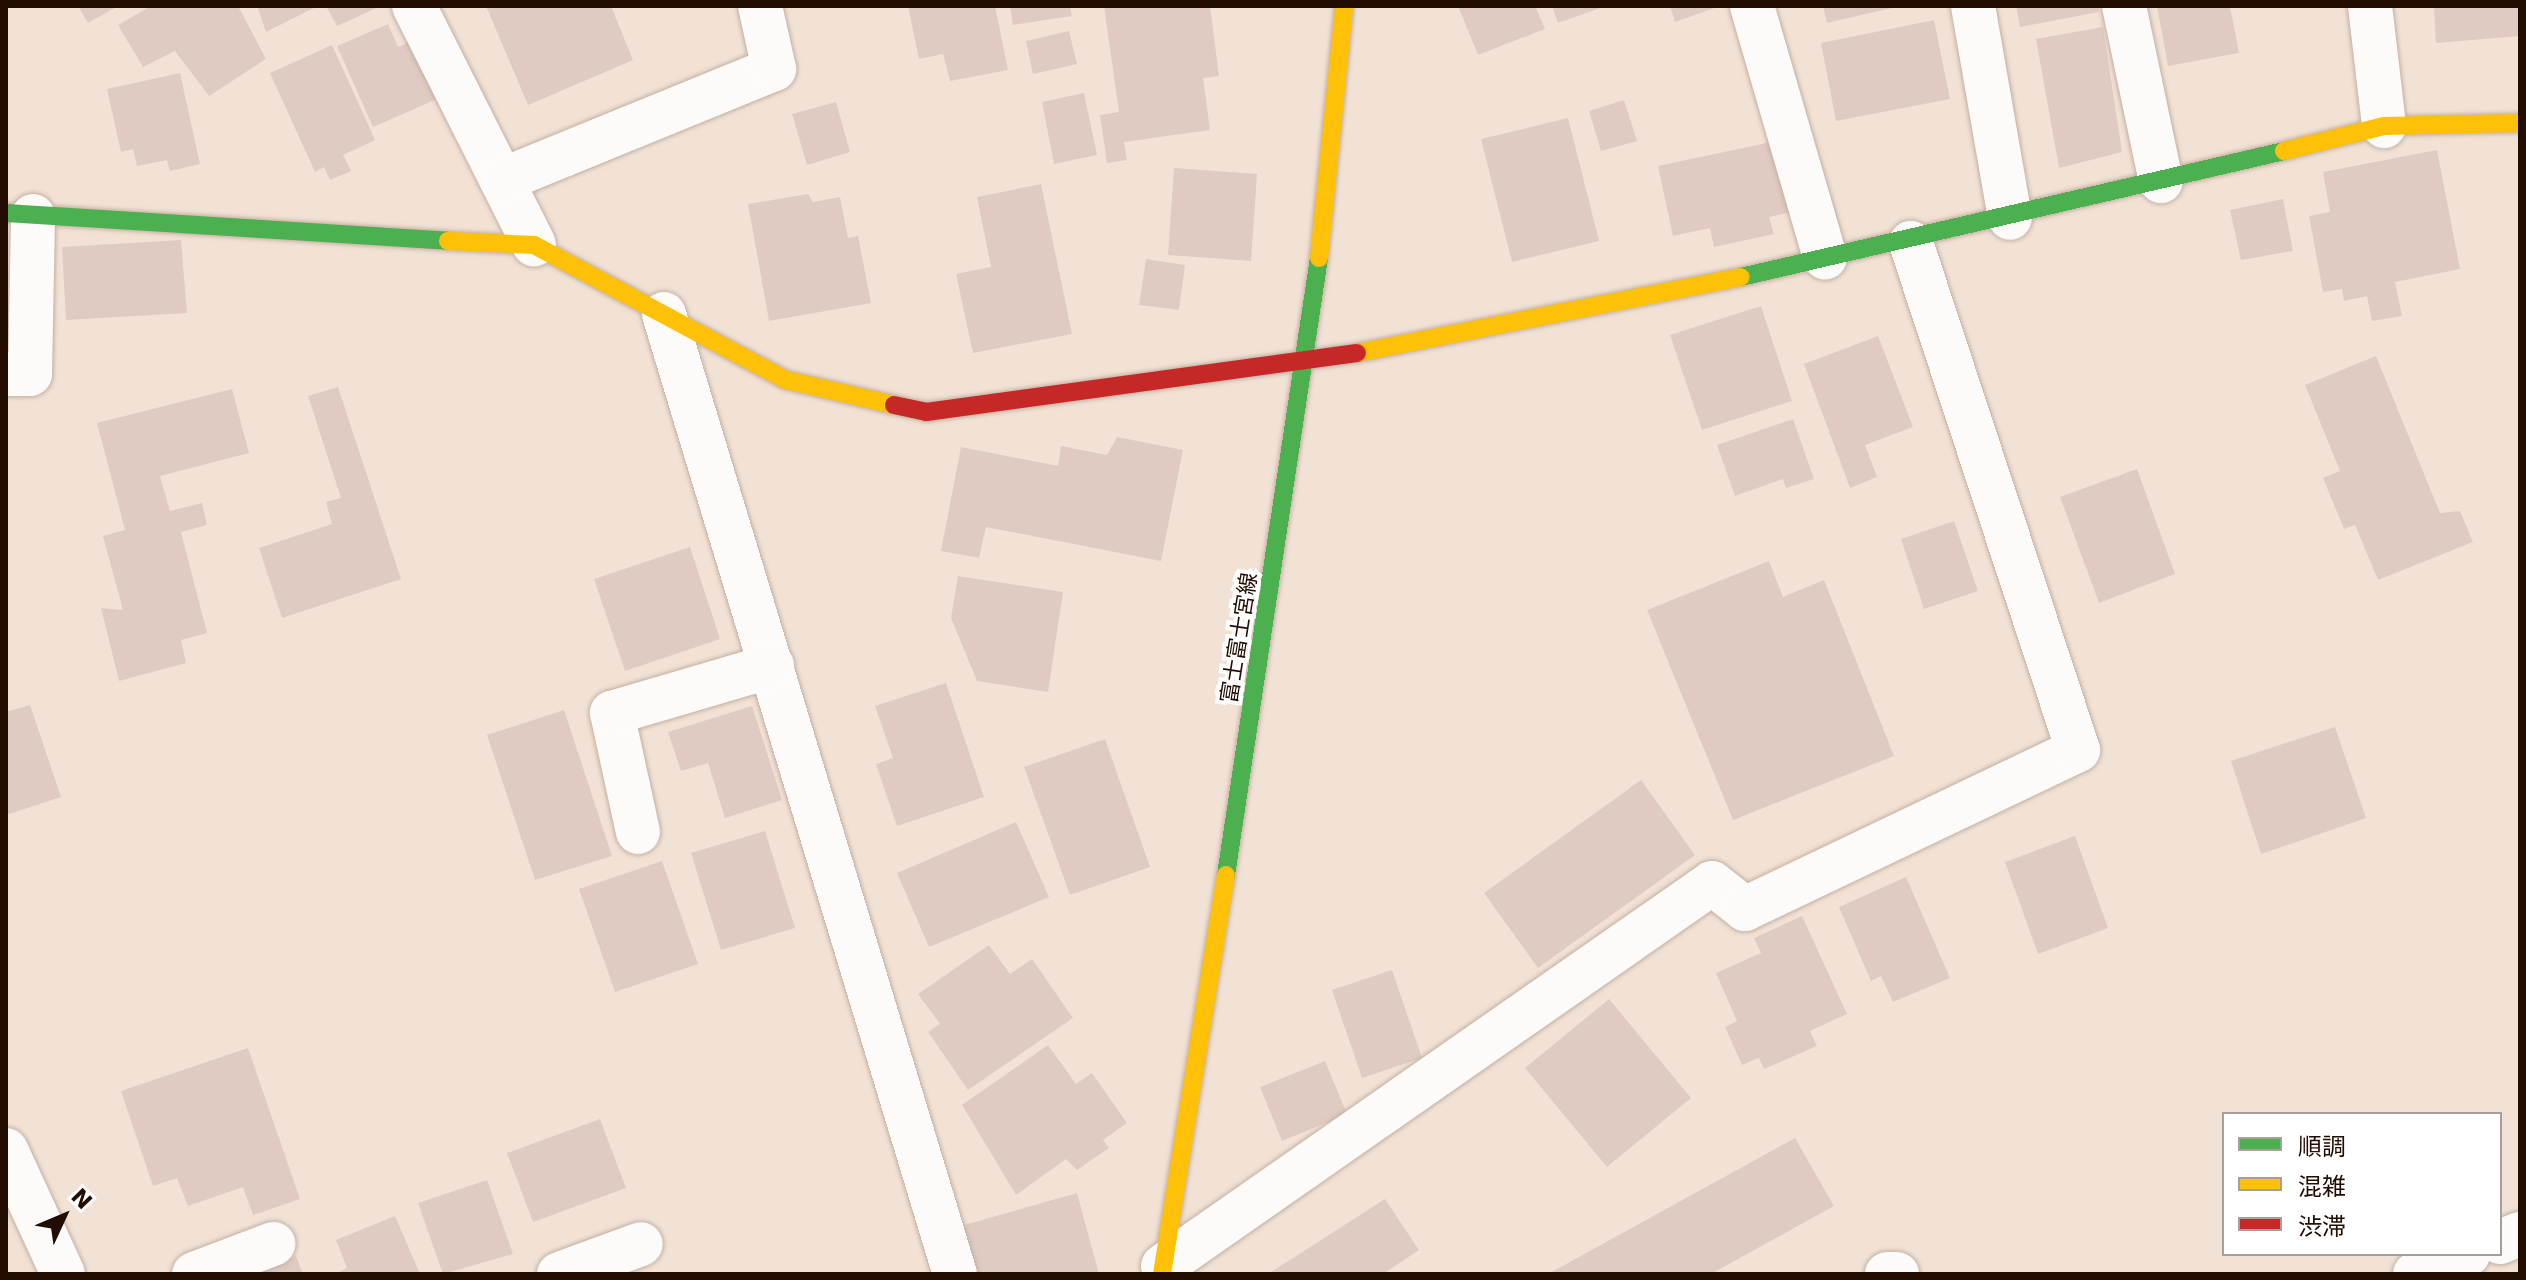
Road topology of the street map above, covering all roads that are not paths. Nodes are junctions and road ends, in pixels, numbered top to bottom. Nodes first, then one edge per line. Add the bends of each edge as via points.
1 (414, 6) edge
2 (760, 6) edge
3 (1344, 6) edge
4 (1752, 6) edge
5 (1973, 6) edge
6 (2124, 6) edge
7 (2370, 6) edge
8 (2520, 123) edge
9 (2384, 126) junction
10 (502, 180) junction
11 (2161, 181) junction
12 (20, 214) edge
13 (2010, 218) junction
14 (1911, 243) junction
15 (534, 245) junction
16 (1825, 258) junction
17 (664, 314) junction
18 (1308, 363) junction
19 (6, 374) edge
20 (772, 666) junction
21 (638, 832) dead end
22 (6, 1150) edge
23 (273, 1244) dead end
24 (641, 1244) dead end
25 (2463, 1256) edge
26 (1162, 1270) edge
27 (63, 1274) edge
28 (194, 1274) edge
29 (559, 1274) edge
30 (955, 1274) edge
31 (1887, 1274) edge
32 (1897, 1274) edge
33 (2415, 1274) edge

1 - 10 street
2 - 10 street via 774,69
3 - 18 street, 富士富士宮線
4 - 16 street
5 - 13 street
6 - 11 street
7 - 9 street
8 - 9 street
9 - 11 street
10 - 15 street
11 - 13 street
12 - 15 street
12 - 19 street via 30,374
13 - 14 street
14 - 16 street
14 - 26 street via 2078,750 1745,909 1712,883
15 - 17 street
16 - 18 street
17 - 18 street via 786,380 926,412
17 - 20 street
18 - 26 street, 富士富士宮線
20 - 21 street via 612,713
20 - 30 street
22 - 27 street
23 - 28 street
24 - 29 street
25 - 33 street
31 - 32 street

